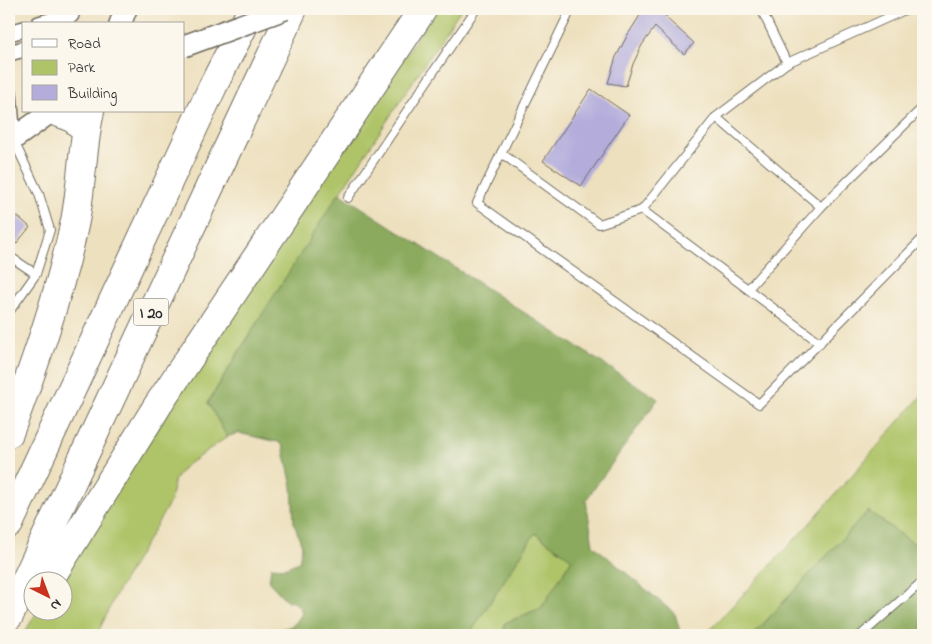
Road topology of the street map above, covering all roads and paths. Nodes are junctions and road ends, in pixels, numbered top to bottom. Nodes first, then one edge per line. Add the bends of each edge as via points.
1 (126, 9) edge
2 (252, 9) edge
3 (285, 9) edge
4 (293, 9) edge
5 (476, 9) edge
6 (571, 9) edge
7 (761, 9) edge
8 (907, 9) edge
9 (419, 12) edge
10 (71, 16) edge
11 (47, 22) edge
12 (121, 22) edge
13 (22, 30) edge
14 (9, 33) edge
15 (185, 46) edge
16 (22, 50) edge
17 (9, 53) edge
18 (787, 64) junction
19 (9, 93) edge
20 (923, 107) edge
21 (52, 112) edge
22 (56, 112) edge
23 (716, 117) junction
24 (88, 120) edge
25 (11, 140) edge
26 (501, 153) junction
27 (348, 198) dead end
28 (821, 207) junction
29 (642, 210) junction
30 (923, 238) edge
31 (9, 256) edge
32 (36, 274) junction
33 (748, 289) junction
34 (9, 312) edge
35 (820, 343) junction
36 (9, 433) edge
37 (9, 524) edge
38 (54, 572) edge
39 (923, 581) edge
40 (22, 614) edge
41 (9, 616) edge
42 (9, 626) edge
43 (861, 635) edge

1 - 12 main road
2 - 37 highway, I 20
3 - 15 main road, bridge
4 - 41 highway, I 20
5 - 27 lane
6 - 26 lane
7 - 18 lane
8 - 18 lane
9 - 38 highway via 158,405
10 - 11 street
13 - 14 street
16 - 17 street
18 - 23 lane
19 - 25 street
20 - 28 lane
21 - 25 main road
22 - 24 highway
23 - 28 lane
23 - 29 lane
24 - 36 highway via 76,218 62,277
25 - 32 lane via 39,194 50,230
26 - 29 lane via 599,224
26 - 35 lane via 477,203 759,404
28 - 33 lane
29 - 33 lane
30 - 35 lane
31 - 32 lane
32 - 34 lane
33 - 35 lane
39 - 43 lane
40 - 42 highway

